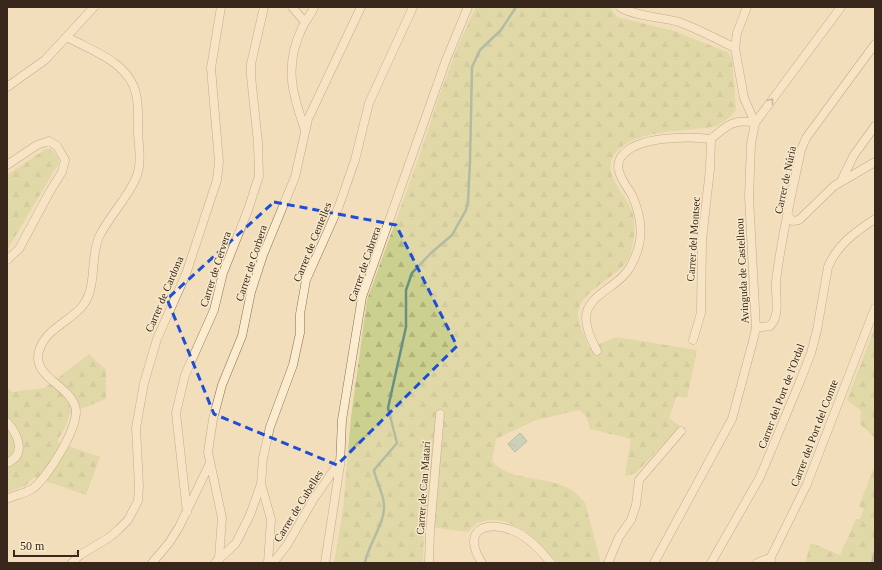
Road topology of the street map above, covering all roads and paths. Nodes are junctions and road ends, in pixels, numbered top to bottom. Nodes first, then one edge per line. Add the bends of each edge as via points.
1 (94, 7) edge
2 (221, 7) edge
3 (264, 7) edge
4 (292, 7) edge
5 (314, 7) edge
6 (361, 7) edge
7 (413, 7) edge
8 (468, 7) edge
9 (620, 7) edge
10 (747, 7) edge
11 (841, 7) edge
12 (305, 22) junction
13 (67, 37) junction
14 (875, 44) edge
15 (735, 48) junction
16 (7, 87) edge
17 (755, 123) junction
18 (875, 126) edge
19 (306, 130) junction
20 (711, 139) junction
21 (875, 162) edge
22 (7, 166) edge
23 (841, 181) junction
24 (788, 215) junction
25 (875, 219) edge
26 (7, 260) edge
27 (875, 308) edge
28 (756, 328) junction
29 (693, 340) dead end
30 (597, 351) dead end
31 (440, 414) dead end
32 (7, 422) edge
33 (681, 431) dead end
34 (340, 461) junction
35 (7, 463) edge
36 (210, 463) junction
37 (261, 484) junction
38 (7, 499) edge
39 (187, 512) junction
40 (217, 561) edge
41 (770, 561) edge
42 (72, 563) edge
43 (152, 563) edge
44 (268, 563) edge
45 (273, 563) edge
46 (325, 563) edge
47 (430, 563) edge
48 (482, 563) edge
49 (551, 563) edge
50 (608, 563) edge
51 (654, 563) edge
52 (711, 563) edge
53 (757, 563) edge

1 - 13 street
2 - 42 street, Carrer de Cardona via 211,68 219,162 217,180 186,274 157,339 144,383 136,428 138,501 128,520 119,529
3 - 39 street, Carrer de Cervera via 251,70 259,150 258,181 223,273 214,310 185,375 176,413
4 - 12 street
5 - 12 street
6 - 19 street, Carrer de Corbera via 308,119
7 - 37 street, Carrer de Centelles via 369,103 355,160 339,206 306,280 295,360 266,442
8 - 34 street, Carrer de Cabrera via 446,60 362,297 342,420
9 - 15 street via 632,13 679,22
10 - 15 street via 737,33
17 -> 11 street, Avinguda de Castellnou
12 - 19 street via 293,54 290,76
13 - 16 street via 40,64
13 - 38 street via 109,58 129,77 137,97 139,168 134,183 97,242 88,298 78,311 47,336 39,349 39,365 73,400 76,407 71,430 40,482
14 - 24 street, Carrer de Núria via 806,138
15 - 17 street via 744,98
17 - 20 street via 743,120 733,123
17 - 28 street, Avinguda de Castellnou via 752,134 749,197
18 - 23 street via 854,155
19 - 36 street, Carrer de Corbera via 295,177 262,255 242,336 222,385 213,419 208,452
20 - 29 street, Carrer del Montsec via 702,240 701,313
20 - 30 street via 686,137 659,140 628,149 622,156 618,171 634,201 641,235 633,264 625,275 598,296 588,311 587,325
21 - 23 street
22 - 26 street via 36,145 49,141 57,146 65,160 62,172 19,249
23 - 24 street via 799,220 792,221
24 - 28 street, Carrer de Núria via 776,282 775,318 770,326
25 - 52 street, Carrer del Port de l'Ordal via 840,246 833,256 828,267 811,353 801,379 760,477
27 - 41 street, Carrer del Port del Comte via 816,464
28 - 51 street, Avinguda de Castellnou via 732,419
31 - 47 street, Carrer de Can Matarí via 430,531
32 - 35 street via 17,435 19,447 14,460
33 - 50 street via 638,480 636,505 631,520 619,537
34 - 45 street, Carrer de Cubelles via 313,500 288,545
34 - 46 street, Carrer de Cabrera
36 - 39 street
36 - 40 street, Carrer de Corbera via 222,518
37 - 40 street via 256,501 236,542
37 - 44 street, Carrer de Centelles via 271,519
39 - 43 street via 169,543
41 - 53 street
48 - 49 street via 473,542 474,537 483,528 496,526 518,532

